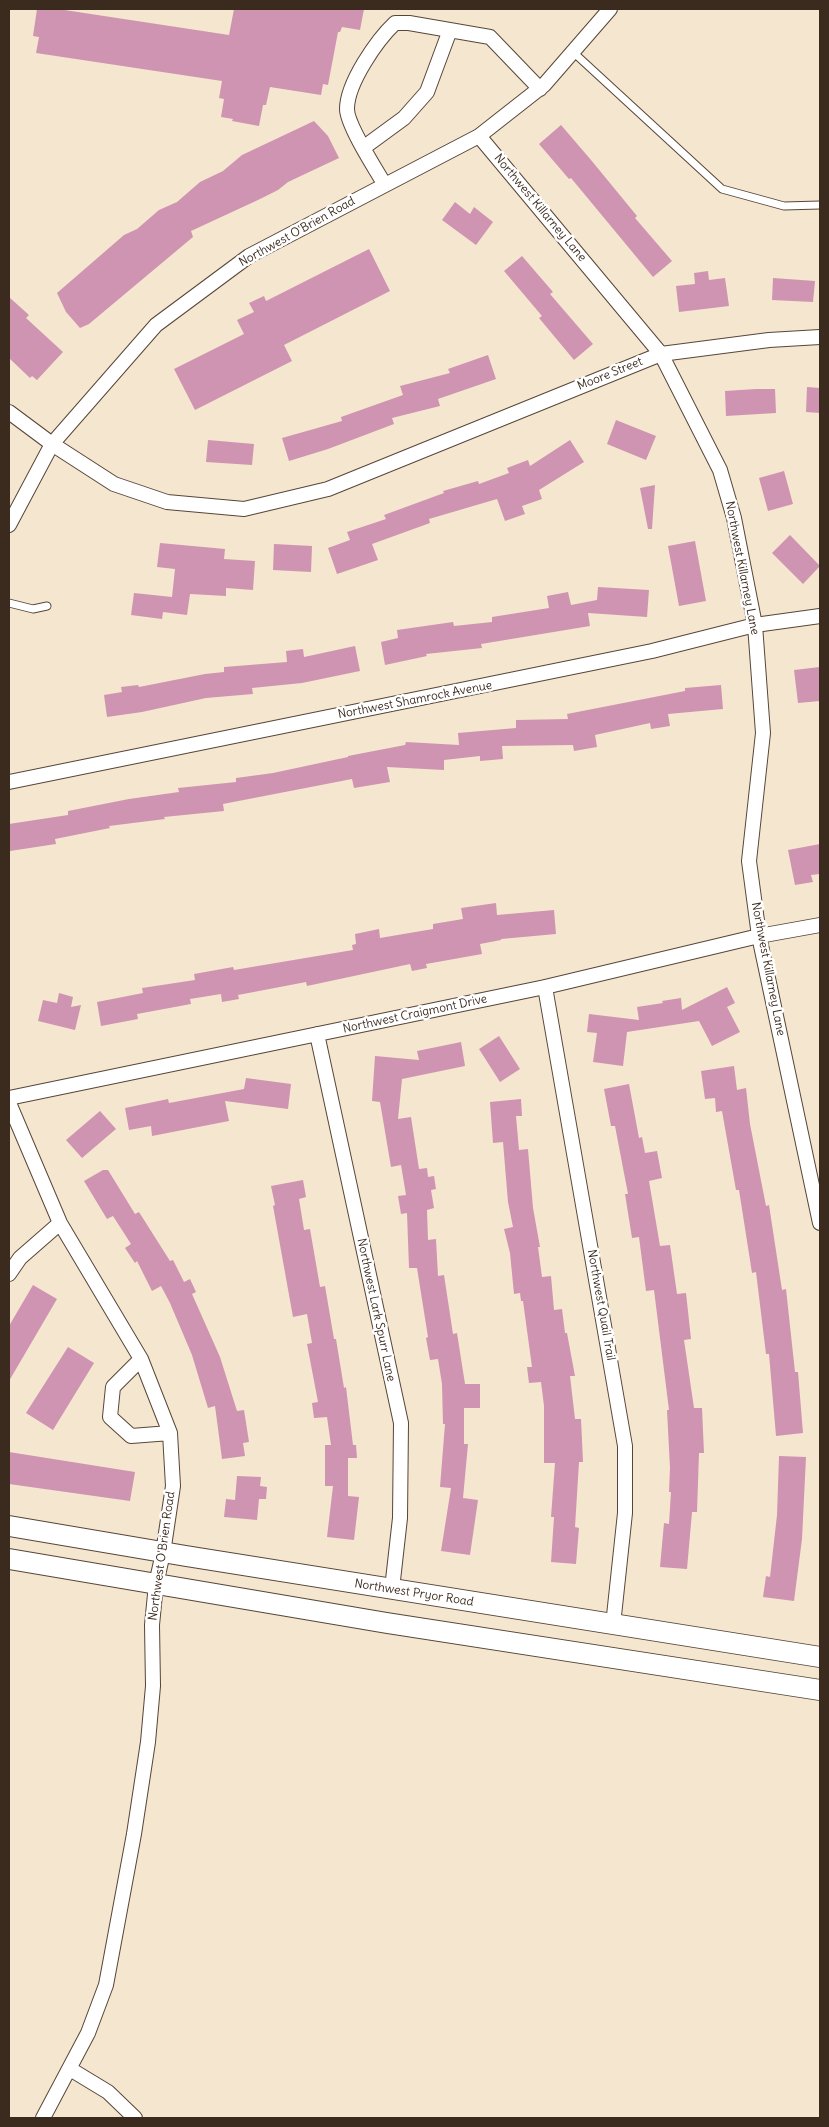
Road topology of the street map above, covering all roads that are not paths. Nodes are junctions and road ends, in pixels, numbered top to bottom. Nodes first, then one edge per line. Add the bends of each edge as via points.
1 (610, 9) edge
2 (450, 30) junction
3 (573, 52) junction
4 (540, 88) junction
5 (479, 136) junction
6 (363, 148) junction
7 (385, 185) junction
8 (820, 205) edge
9 (820, 337) edge
10 (661, 354) junction
11 (9, 412) edge
12 (52, 444) junction
13 (9, 525) edge
14 (9, 603) edge
15 (47, 606) dead end
16 (820, 616) edge
17 (755, 626) junction
18 (9, 782) edge
19 (820, 925) edge
20 (759, 936) junction
21 (545, 987) junction
22 (317, 1034) junction
23 (9, 1098) edge
24 (9, 1103) edge
25 (60, 1223) junction
26 (820, 1223) edge
27 (9, 1274) edge
28 (141, 1359) junction
29 (170, 1433) junction
30 (9, 1526) edge
31 (163, 1553) junction
32 (9, 1559) edge
33 (156, 1584) junction
34 (392, 1589) junction
35 (613, 1625) junction
36 (820, 1657) edge
37 (820, 1690) edge
38 (70, 2069) junction
39 (43, 2118) edge
40 (135, 2118) edge

1 - 3 street, Northwest O'Brien Road
2 - 4 street via 490,37
2 - 6 street via 426,92 404,118
2 - 6 street via 395,23 382,36 349,92 347,111
3 - 4 street, Northwest O'Brien Road
3 - 8 lane via 722,189 784,206
4 - 5 street, Northwest O'Brien Road
5 - 7 street, Northwest O'Brien Road
5 - 10 street, Northwest Killarney Lane
6 - 7 street
7 - 12 street, Northwest O'Brien Road via 249,256 156,325
9 - 10 street, Moore Street
10 - 12 street, Moore Street via 328,489 244,509 167,502 128,489 114,484
10 - 17 street, Northwest Killarney Lane via 720,470 734,518
11 - 12 street, Moore Street
12 - 13 street, Northwest O'Brien Road
14 - 15 lane via 33,609
16 - 17 street, Northwest Shamrock Avenue
17 - 18 street, Northwest Shamrock Avenue via 642,653
17 - 20 street, Northwest Killarney Lane via 763,733 749,861
19 - 20 street, Northwest Craigmont Drive
20 - 21 street, Northwest Craigmont Drive
20 - 26 street, Northwest Killarney Lane
21 - 22 street, Northwest Craigmont Drive
21 - 35 street, Northwest Quail Trail via 625,1446 625,1513
22 - 23 street, Northwest Craigmont Drive
22 - 34 street, Northwest Lark Spurr Lane via 401,1423 400,1518
24 - 25 street, Northwest O'Brien Road
25 - 27 street via 20,1258
25 - 28 street, Northwest O'Brien Road
28 - 29 street, Northwest O'Brien Road
28 - 29 street via 113,1387 110,1416 131,1436
29 - 31 street, Northwest O'Brien Road via 173,1486
30 - 31 main road, Northwest Pryor Road
31 - 33 street, Northwest O'Brien Road
31 - 34 main road, Northwest Pryor Road
32 - 33 main road
33 - 37 main road
33 - 38 street, Northwest O'Brien Road via 148,1742 132,1843 106,1985
34 - 35 main road, Northwest Pryor Road
35 - 36 main road, Northwest Pryor Road
38 - 39 street, Northwest O'Brien Road
38 - 40 street via 108,2092

